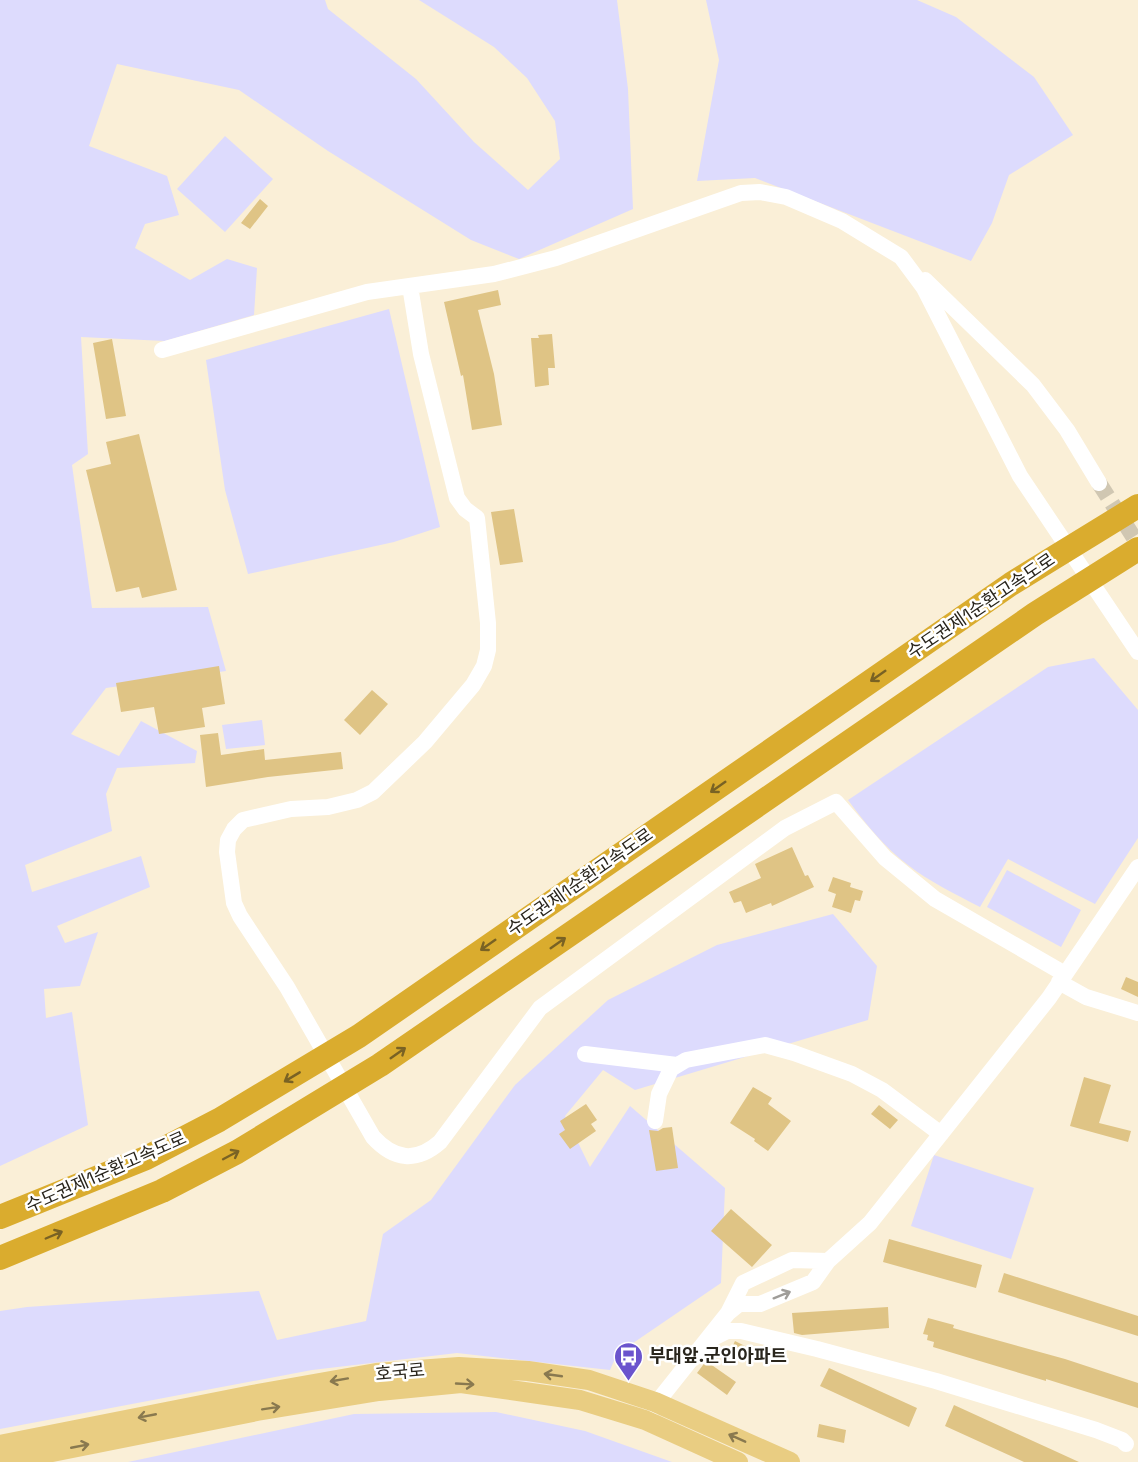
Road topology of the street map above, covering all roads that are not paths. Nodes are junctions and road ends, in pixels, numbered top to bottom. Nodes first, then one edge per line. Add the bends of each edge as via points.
1 (901, 256) junction
2 (410, 286) junction
3 (162, 350) dead end
4 (1099, 483) tunnel mouth
5 (1138, 506) edge
6 (1138, 549) edge
7 (1138, 652) edge
8 (1138, 867) edge
9 (1062, 978) junction
10 (1138, 1012) edge
11 (585, 1054) dead end
12 (677, 1065) junction
13 (655, 1121) dead end
14 (941, 1134) junction
15 (0, 1217) edge
16 (0, 1258) edge
17 (828, 1261) junction
18 (728, 1313) junction
19 (705, 1342) junction
20 (655, 1402) junction
21 (645, 1420) junction
22 (1126, 1444) dead end
23 (0, 1445) edge
24 (2, 1462) edge
25 (738, 1462) edge
26 (790, 1462) edge

1 - 2 lane via 842,222 786,197 760,192 741,194 556,258 494,274
1 - 4 lane via 1033,385 1067,430
1 - 7 lane via 924,288 1020,476
2 - 3 lane via 367,292
2 - 9 lane via 421,354 457,498 477,518 488,623 489,650 484,666 425,742 373,792 328,807 291,809 243,820 228,840 226,852 234,903 240,916 381,1146 407,1156 430,1151 540,1008 785,828 836,802 885,858 935,899
5 -> 15 highway, 수도권제1순환고속도로 via 1001,590 359,1036 219,1120 146,1158
16 -> 6 highway, 수도권제1순환고속도로 via 162,1191 237,1152 380,1065 1035,614
8 - 9 lane
9 - 10 lane via 1086,997
9 - 14 lane
11 - 12 lane
12 - 13 lane via 670,1069 659,1094
12 - 14 lane via 697,1057 765,1045 852,1074 882,1090
14 - 17 lane via 870,1222
18 -> 17 lane via 739,1304 760,1304 813,1282
17 - 18 lane via 792,1260 744,1283
18 - 19 lane
19 - 20 lane
19 - 22 lane via 727,1331 741,1331 817,1348 1096,1430
20 - 21 lane
20 -> 23 main road, 호국로 via 589,1380 459,1367 375,1373
26 -> 20 main road, 호국로
24 -> 21 main road, 호국로 via 257,1411 379,1391 461,1383 580,1400
21 - 25 main road, 호국로

